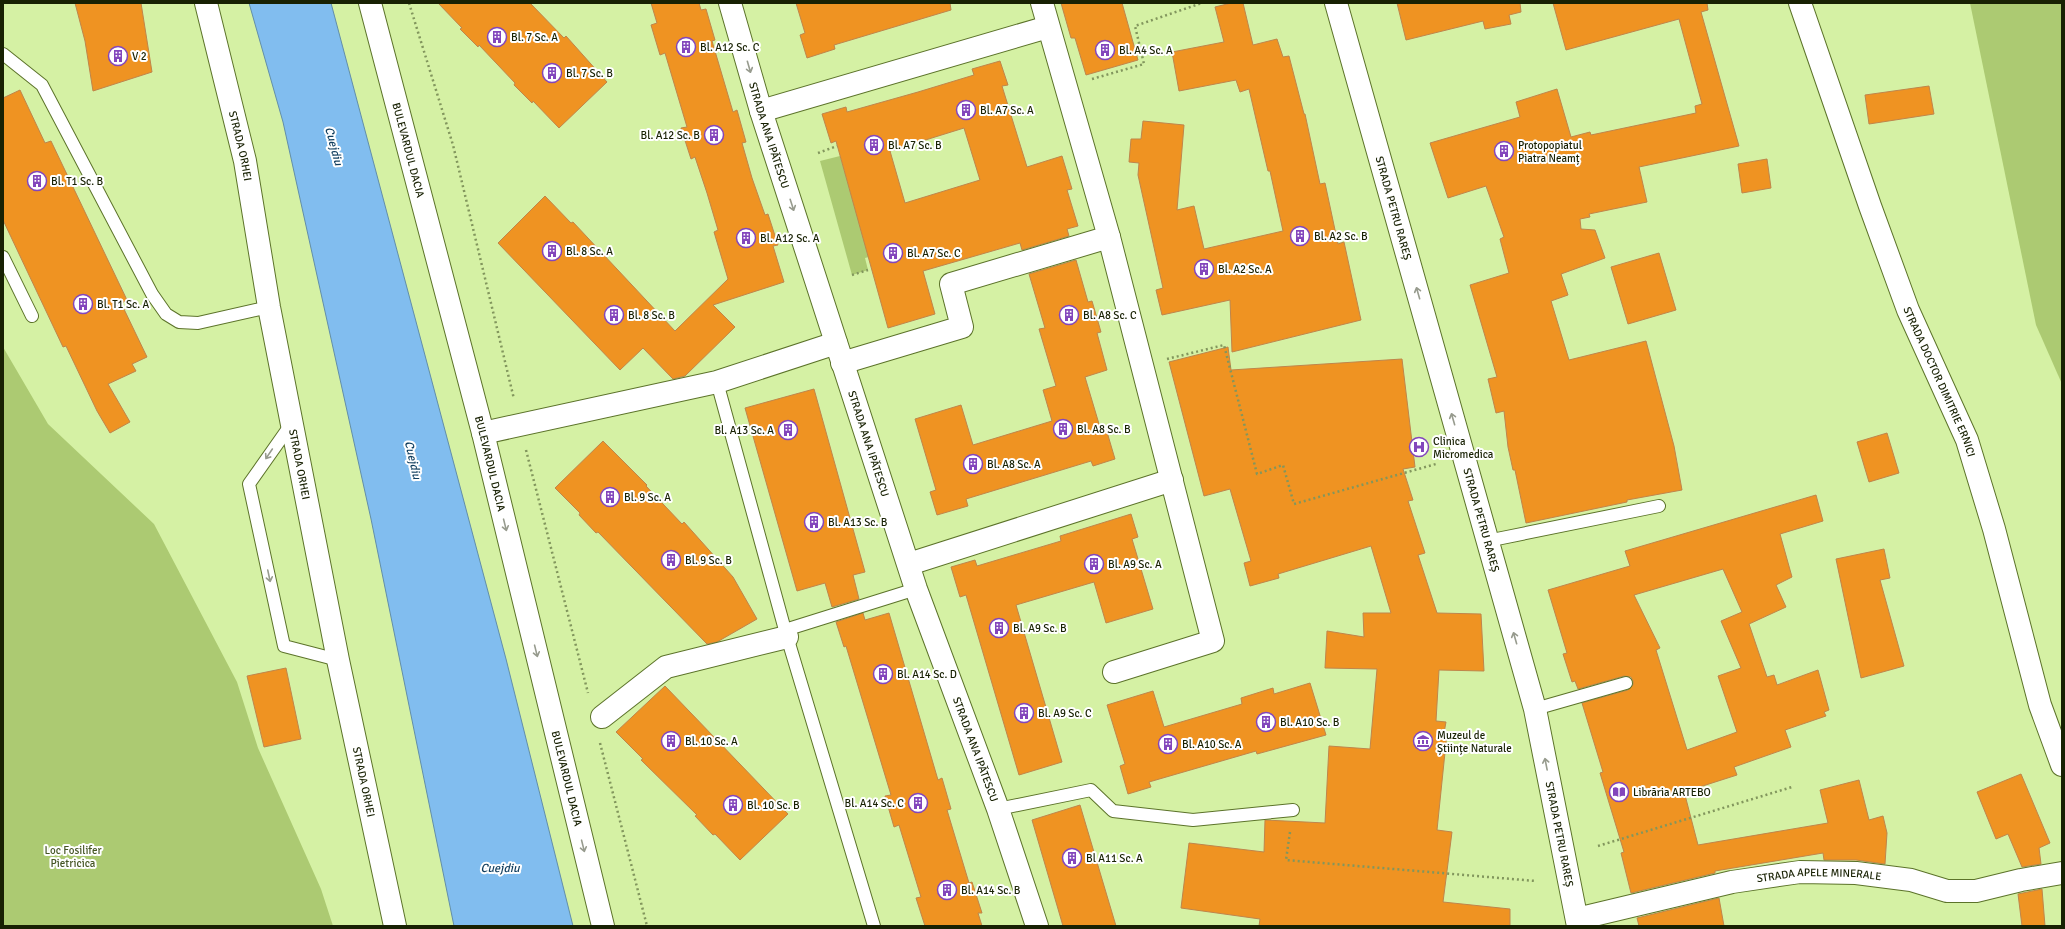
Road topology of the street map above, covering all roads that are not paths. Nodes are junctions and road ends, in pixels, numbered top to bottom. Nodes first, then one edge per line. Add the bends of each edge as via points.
1 (206, 3) edge
2 (370, 3) edge
3 (730, 3) edge
4 (1042, 3) edge
5 (1336, 3) edge
6 (1800, 3) edge
7 (1048, 27) junction
8 (3, 54) edge
9 (761, 111) junction
10 (1109, 237) junction
11 (3, 257) edge
12 (269, 307) junction
13 (32, 316) dead end
14 (839, 353) junction
15 (717, 382) junction
16 (292, 423) junction
17 (483, 433) junction
18 (1172, 480) junction
19 (1659, 506) dead end
20 (1488, 541) junction
21 (909, 564) junction
22 (916, 589) junction
23 (786, 633) junction
24 (338, 660) junction
25 (1114, 672) dead end
26 (1626, 683) dead end
27 (1535, 709) junction
28 (602, 717) dead end
29 (2062, 765) edge
30 (998, 809) junction
31 (1292, 810) road end
32 (2062, 874) edge
33 (1578, 923) edge
34 (395, 926) edge
35 (603, 926) edge
36 (874, 926) edge
37 (1037, 926) edge

1 - 12 street, STRADA ORHEI via 245,161
2 - 17 street, BULEVARDUL DACIA
3 -> 9 street, STRADA ANA IPĂTESCU
4 - 7 street
20 -> 5 street, STRADA PETRU RAREȘ
6 - 29 street, STRADA DOCTOR DIMITRIE ERNICI via 1908,310 1967,440 1994,529 2040,705
7 - 9 street
7 - 10 street
8 - 12 lane via 42,85 152,294 166,314 179,322 198,323
9 -> 14 street, STRADA ANA IPĂTESCU
10 - 14 street via 951,284 962,327
10 - 18 street
11 - 13 lane
12 - 16 street, STRADA ORHEI
14 - 15 street
14 - 21 street, STRADA ANA IPĂTESCU
15 - 17 street
15 - 23 lane
16 - 24 street, STRADA ORHEI
16 -> 24 lane via 249,484 284,646
17 -> 35 street, BULEVARDUL DACIA
18 - 21 street
18 - 25 street via 1213,641
19 - 20 lane
27 -> 20 street, STRADA PETRU RAREȘ
21 - 22 street, STRADA ANA IPĂTESCU
22 - 23 lane
22 - 30 street, STRADA ANA IPĂTESCU
23 - 28 street via 666,667
23 - 36 lane
24 - 34 street, STRADA ORHEI
26 - 27 lane
33 -> 27 street, STRADA PETRU RAREȘ
30 - 31 lane via 1091,790 1113,811 1193,820
30 - 37 street, STRADA ANA IPĂTESCU
32 - 33 street, STRADA APELE MINERALE via 2021,880 1976,891 1947,891 1911,880 1856,873 1800,872 1732,882

